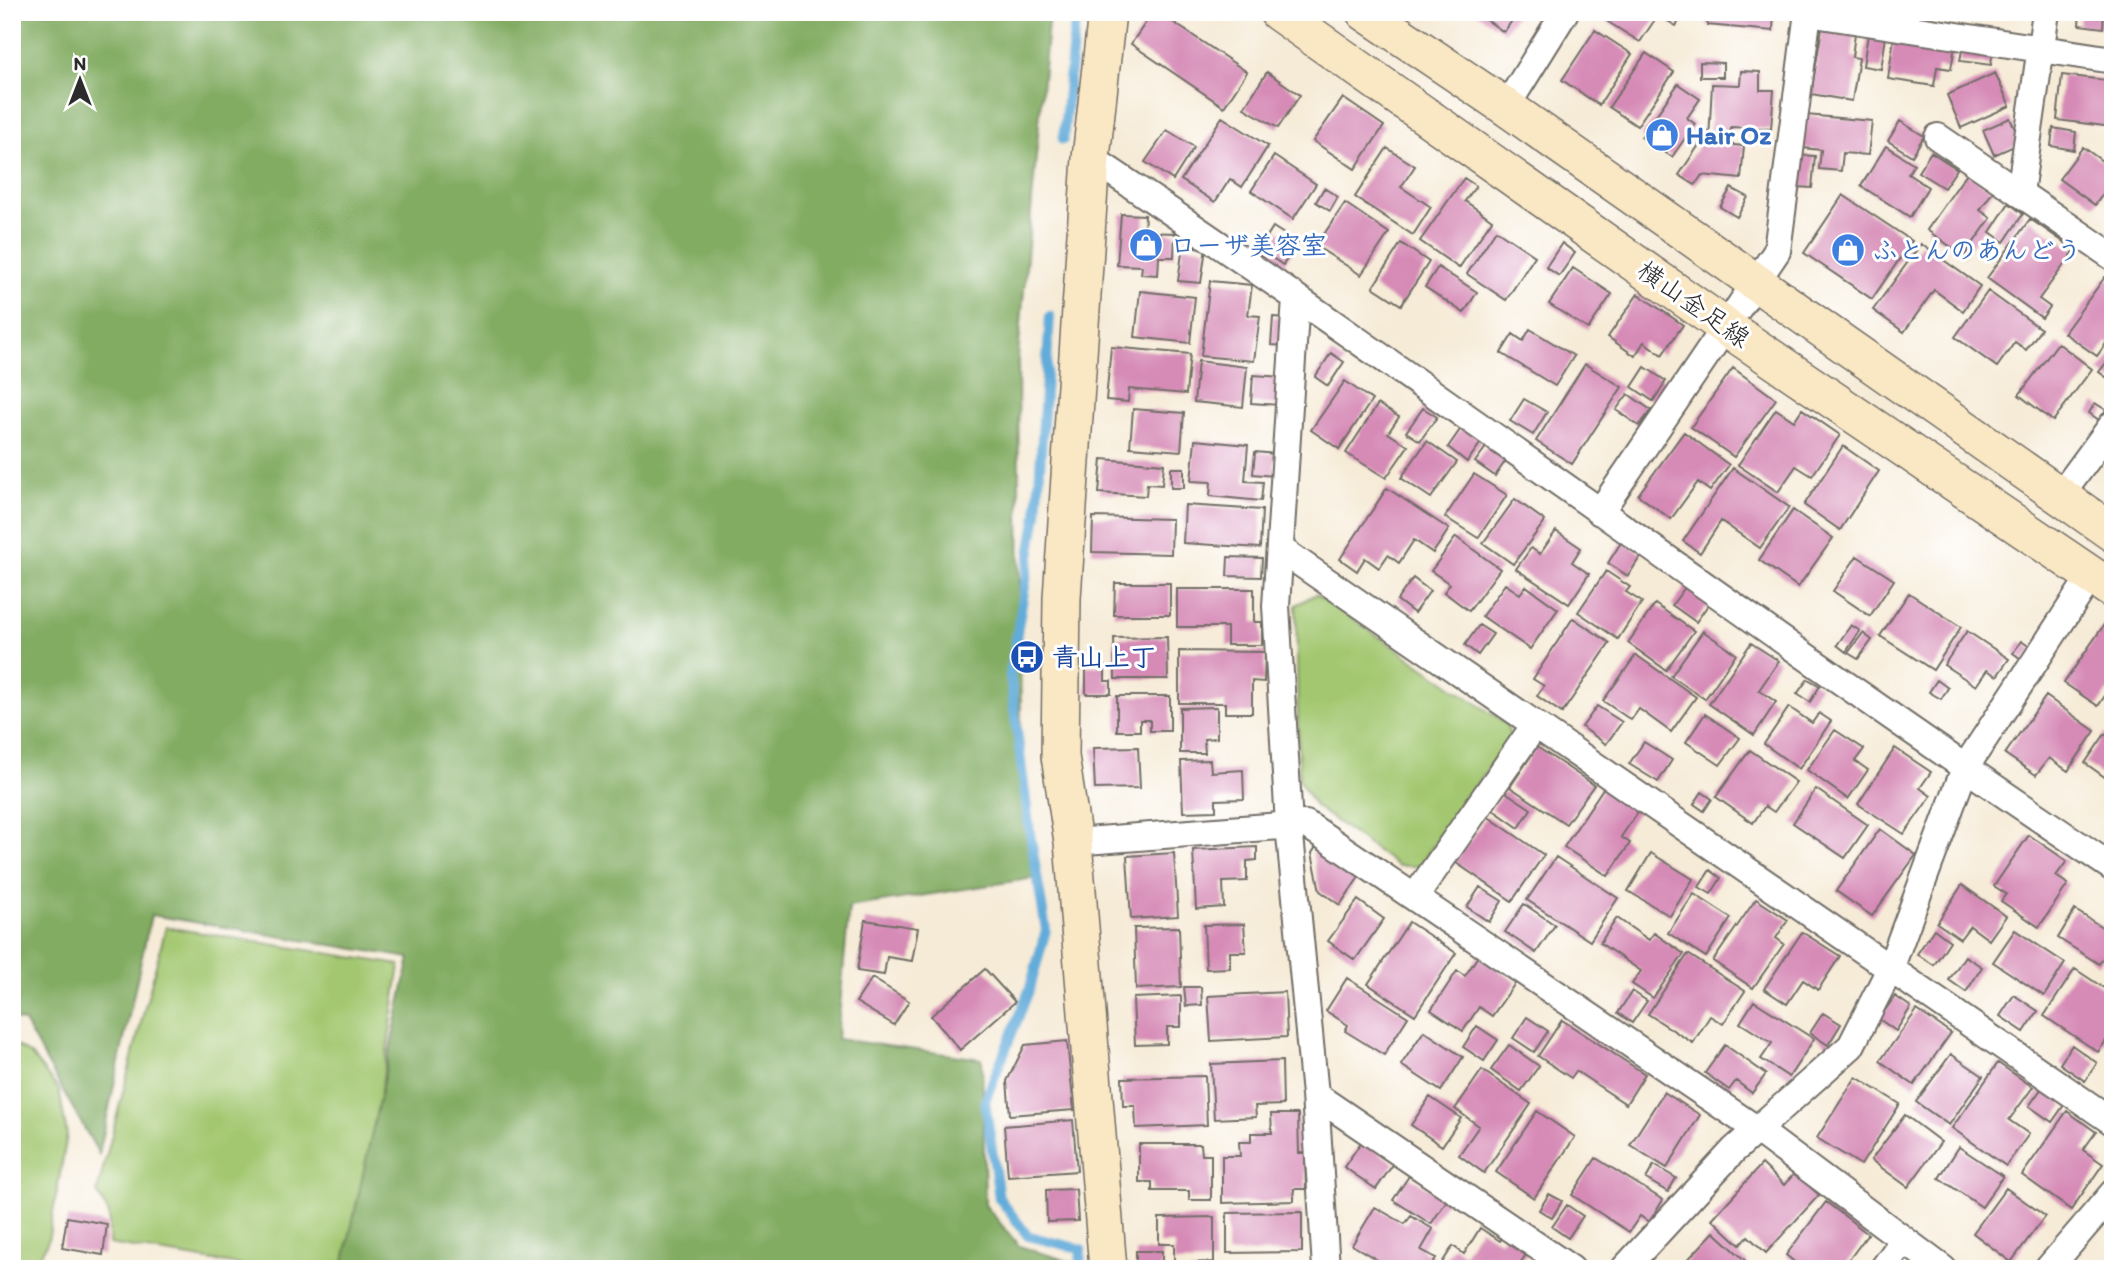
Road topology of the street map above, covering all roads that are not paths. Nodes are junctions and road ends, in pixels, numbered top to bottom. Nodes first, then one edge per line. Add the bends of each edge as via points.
1 (1107, 12) edge
2 (1278, 12) edge
3 (1364, 12) edge
4 (1565, 12) edge
5 (2046, 12) edge
6 (1808, 13) edge
7 (2041, 49) junction
8 (2113, 60) edge
9 (1506, 107) junction
10 (1938, 136) dead end
11 (1091, 158) junction
12 (2020, 193) junction
13 (2113, 257) edge
14 (1756, 284) junction
15 (1296, 298) junction
16 (1727, 328) junction
17 (2113, 424) edge
18 (2060, 496) junction
19 (1600, 512) junction
20 (2113, 533) edge
21 (1280, 549) junction
22 (2102, 583) edge
23 (1535, 725) junction
24 (1965, 768) junction
25 (1289, 825) junction
26 (1073, 842) junction
27 (2113, 868) edge
28 (1415, 897) junction
29 (1890, 969) junction
30 (1315, 1095) junction
31 (2113, 1122) edge
32 (1756, 1129) junction
33 (2113, 1194) edge
34 (1903, 1241) junction
35 (1108, 1269) edge
36 (1326, 1269) edge
37 (1571, 1269) edge
38 (1624, 1269) edge
39 (1883, 1269) edge
40 (1943, 1269) edge
41 (2048, 1269) edge

1 - 11 street
2 - 16 street, 横山金足線
3 - 9 street, 横山金足線
4 - 9 street
5 - 7 street
6 - 7 street
6 - 14 street via 1777,251
7 - 8 street
7 - 12 street
9 - 14 street, 横山金足線
10 - 12 street
11 - 15 street
11 - 26 street via 1062,598 1060,756
12 - 13 street
14 - 16 street
14 - 18 street, 横山金足線
15 - 19 street
15 - 21 street
16 - 19 street
16 - 22 street, 横山金足線
17 - 18 street
18 - 20 street, 横山金足線
19 - 24 street
21 - 23 street
21 - 25 street via 1276,606
22 - 24 street
23 - 28 street
23 - 29 street
24 - 27 street
24 - 29 street
25 - 26 street
25 - 28 street via 1306,824
25 - 30 street
26 - 35 street
28 - 32 street
29 - 31 street
29 - 32 street via 1851,1046
30 - 36 street
30 - 37 street
32 - 34 street
32 - 38 street
33 - 41 street
34 - 39 street
34 - 40 street

